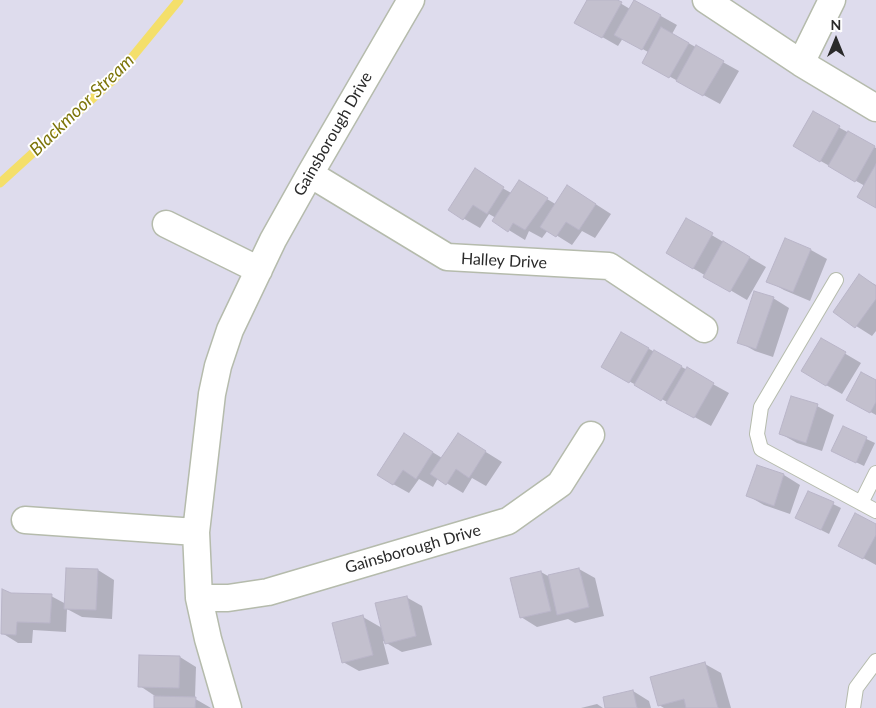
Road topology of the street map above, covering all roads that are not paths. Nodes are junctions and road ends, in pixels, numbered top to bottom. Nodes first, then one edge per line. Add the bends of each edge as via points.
1 (411, 0) edge
2 (706, 0) edge
3 (832, 0) edge
4 (801, 63) junction
5 (876, 108) edge
6 (310, 174) junction
7 (166, 224) dead end
8 (259, 270) junction
9 (836, 280) dead end
10 (704, 329) dead end
11 (591, 435) dead end
12 (876, 473) edge
13 (861, 503) junction
14 (876, 511) edge
15 (25, 520) dead end
16 (196, 532) junction
17 (199, 598) junction
18 (876, 662) edge
19 (228, 708) edge
20 (853, 708) edge

1 - 6 street, Gainsborough Drive
2 - 4 street
3 - 4 street
4 - 5 street
6 - 8 street, Gainsborough Drive
6 - 10 street, Halley Drive via 447,257 609,266
7 - 8 street
8 - 16 street, Gainsborough Drive via 230,330 216,375
9 - 13 lane via 761,407 757,434 761,449
11 - 17 street, Gainsborough Drive via 560,484 508,521 268,592 228,598
12 - 13 lane
13 - 14 lane
15 - 16 street
16 - 17 street, Gainsborough Drive
17 - 19 street, Gainsborough Drive
18 - 20 lane via 856,688

